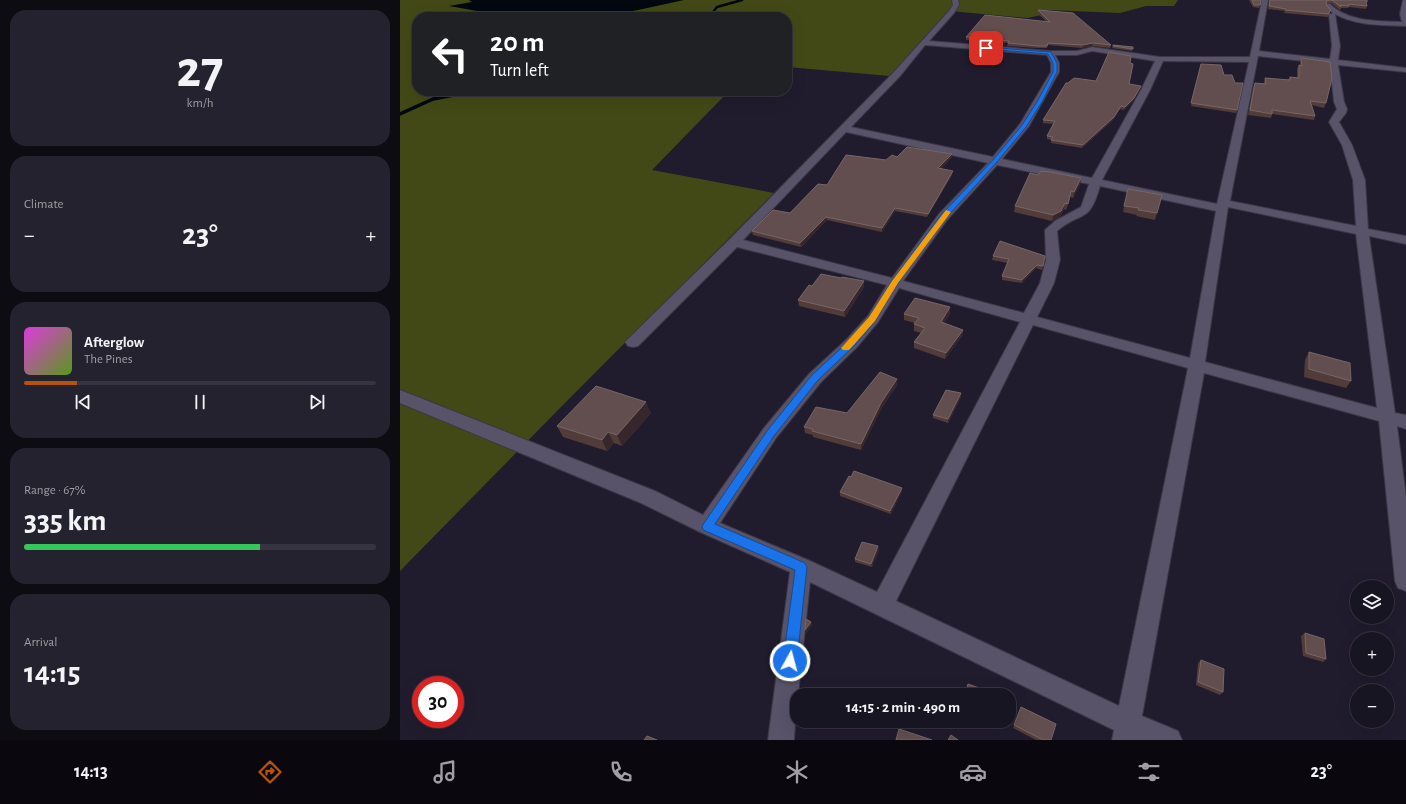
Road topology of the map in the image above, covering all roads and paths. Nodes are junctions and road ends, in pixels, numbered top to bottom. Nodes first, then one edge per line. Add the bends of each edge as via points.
1 (955, 0) edge
2 (1265, 0) edge
3 (1406, 0) edge
4 (1406, 23) edge
5 (923, 43) junction
6 (1050, 53) junction
7 (1160, 58) junction
8 (1211, 60) junction
9 (1334, 62) junction
10 (1249, 65) junction
11 (1406, 70) edge
12 (844, 129) junction
13 (995, 161) junction
14 (1096, 183) junction
15 (1223, 206) junction
16 (1362, 230) junction
17 (1406, 240) edge
18 (734, 242) junction
19 (895, 283) junction
20 (1028, 319) junction
21 (633, 342) dead end
22 (1197, 365) junction
23 (400, 396) edge
24 (1387, 416) junction
25 (1406, 422) edge
26 (707, 526) junction
27 (801, 567) junction
28 (1406, 581) edge
29 (882, 605) junction
30 (1127, 732) edge
31 (781, 740) edge
32 (1169, 740) edge

1 - 5 street via 956,5 952,12
2 - 10 street
3 - 4 street via 1403,17
4 - 9 street via 1368,21 1345,17 1330,10 1336,46
5 - 6 street
5 - 12 street
6 - 7 street via 1077,54 1092,49
6 - 13 street via 1055,63 1055,72 1040,102
7 - 8 street
7 - 14 street via 1150,82
8 - 10 street
8 - 10 street
9 - 10 street
9 - 11 street
9 - 16 street via 1342,113 1334,122 1347,145 1359,180
10 - 15 street
12 - 13 street
12 - 18 street
13 - 14 street
13 - 19 street via 943,217
14 - 15 street
14 - 20 street via 1084,211 1058,223 1051,230 1053,260 1047,283
15 - 16 street
15 - 22 street
16 - 17 street
16 - 24 street
18 - 19 street
18 - 21 street
19 - 20 street
19 - 26 street via 872,319 852,343 815,378 770,433
20 - 22 street
20 - 29 street
22 - 24 street
22 - 30 street
23 - 26 street via 648,497
24 - 25 street
24 - 28 street
26 - 27 street
27 - 29 street
27 - 31 street
29 - 30 street
30 - 32 street

